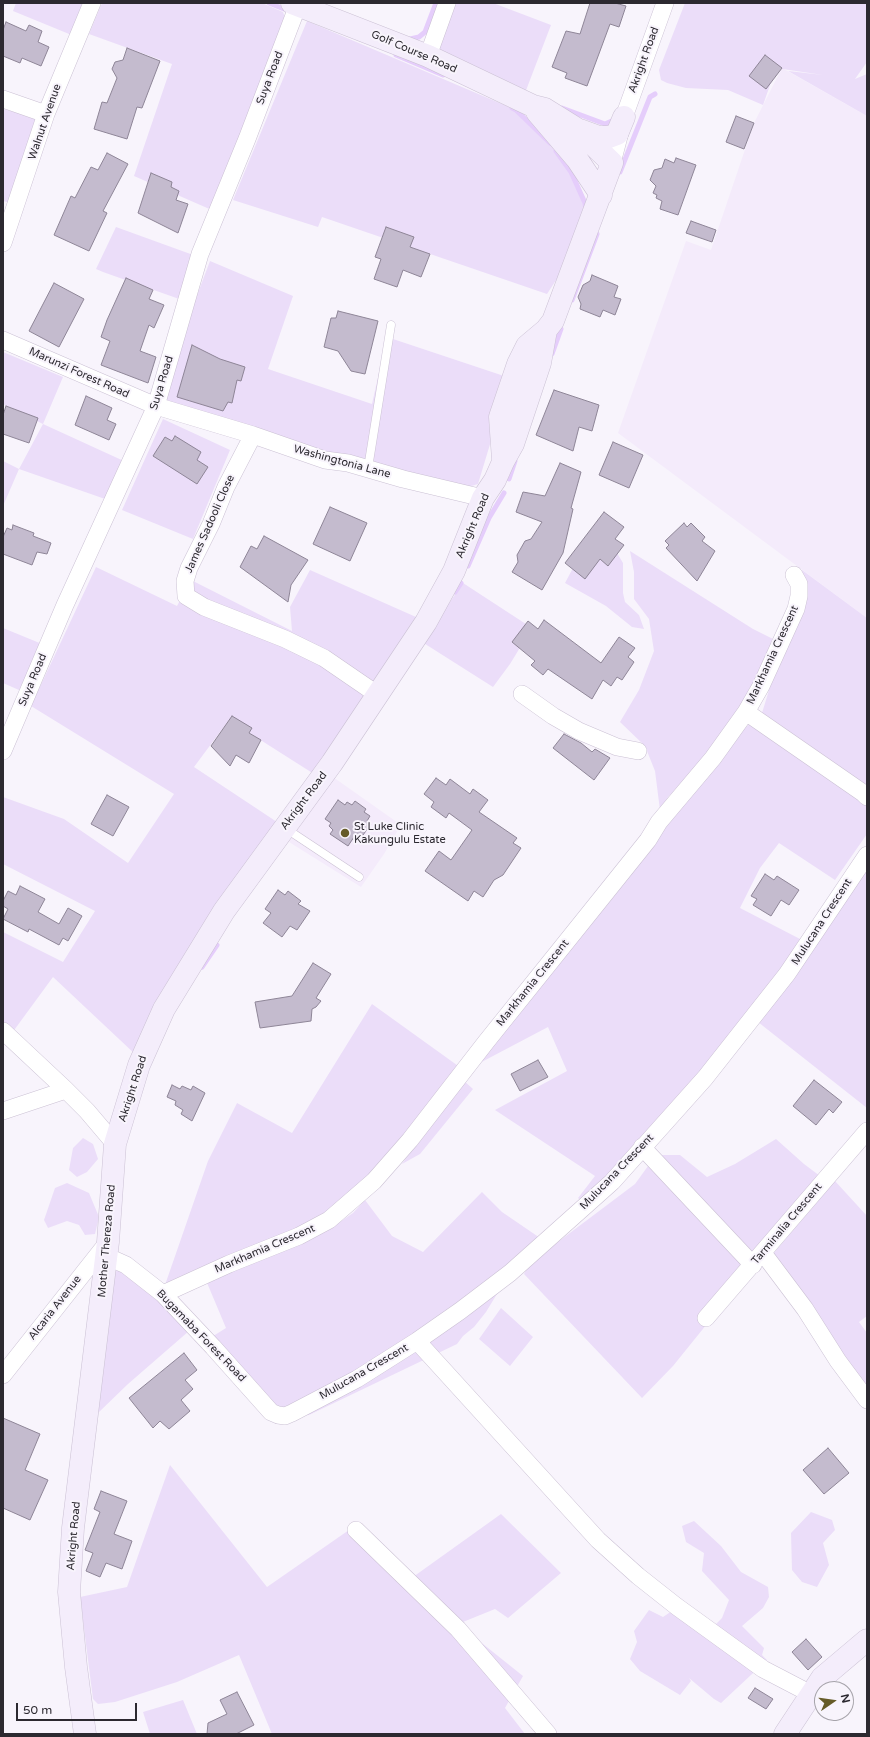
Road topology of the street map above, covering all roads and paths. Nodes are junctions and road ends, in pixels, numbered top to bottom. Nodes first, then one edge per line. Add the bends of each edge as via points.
1 (92, 3) edge
2 (447, 3) edge
3 (665, 3) edge
4 (295, 4) edge
5 (428, 56) junction
6 (3, 99) edge
7 (533, 106) junction
8 (46, 114) junction
9 (624, 117) junction
10 (577, 129) junction
11 (612, 163) junction
12 (601, 195) junction
13 (3, 243) edge
14 (391, 325) dead end
15 (3, 340) edge
16 (156, 406) junction
17 (253, 435) junction
18 (368, 468) junction
19 (483, 498) junction
20 (794, 575) dead end
21 (522, 694) dead end
22 (378, 695) junction
23 (746, 712) junction
24 (3, 751) edge
25 (638, 751) dead end
26 (867, 798) edge
27 (284, 827) junction
28 (867, 855) edge
29 (359, 877) dead end
30 (3, 1032) edge
31 (66, 1090) junction
32 (3, 1110) edge
33 (867, 1131) edge
34 (115, 1144) junction
35 (642, 1147) junction
36 (107, 1248) junction
37 (758, 1259) junction
38 (163, 1294) junction
39 (706, 1318) dead end
40 (97, 1338) joint
41 (417, 1341) junction
42 (3, 1375) edge
43 (867, 1400) edge
44 (271, 1412) joint
45 (356, 1530) dead end
46 (867, 1640) edge
47 (811, 1694) junction
48 (86, 1734) edge
49 (548, 1734) edge
50 (785, 1734) edge

1 - 8 street, Walnut Avenue
2 - 5 street
3 - 9 street, Akright Road
4 - 5 street, Golf Course Road
4 - 16 street, Suya Road via 247,138 200,254
5 - 7 street, Golf Course Road
6 - 8 street
7 - 10 street, Golf Course Road via 545,109
7 - 12 street, Golf Course Road via 577,159
8 - 13 street, Walnut Avenue
9 - 10 street via 617,134 609,137 599,137
9 - 11 street, Akright Road
10 - 11 street, Golf Course Road
11 - 12 street
12 - 19 street, Akright Road via 553,321 546,330 534,384 513,444
14 - 18 lane
15 - 16 street, Marunzi Forest Road
16 - 17 street, Washingtonia Lane
16 - 24 street, Suya Road
17 - 18 street, Washingtonia Lane via 325,460
17 - 22 street, James Sadooli Close via 189,568 184,581 186,596 204,608 285,639 324,658
18 - 19 street, Washingtonia Lane
19 - 22 street, Akright Road via 454,571 426,622
20 - 23 street, Markhamia Crescent via 799,596 796,609 761,686
21 - 25 street via 579,731 617,747
22 - 27 street, Akright Road
23 - 26 street
23 - 38 street, Markhamia Crescent via 713,758 659,822 648,840 410,1140 374,1181 329,1220 299,1236
27 - 29 lane
27 - 34 street, Akright Road via 224,911 164,1009 139,1065
28 - 35 street, Mulucana Crescent via 787,974 705,1078
30 - 31 street
31 - 32 street
31 - 34 street via 88,1111
33 - 37 street, Tarminalia Crescent
34 - 36 street, Mother Thereza Road
35 - 37 street
35 - 41 street, Mulucana Crescent via 612,1182 510,1273
36 - 38 street, Bugamaba Forest Road
36 - 40 street, Mother Thereza Road
36 - 42 street, Alcaria Avenue
37 - 39 street, Tarminalia Crescent
37 - 43 street via 804,1309
38 - 44 street, Bugamaba Forest Road
40 - 48 street, Akright Road via 73,1528 69,1592
41 - 44 street, Mulucana Crescent via 357,1379 292,1413 284,1416
41 - 47 street via 598,1540 632,1571 763,1669
45 - 49 street via 458,1629
46 - 47 street via 822,1678
47 - 50 street

